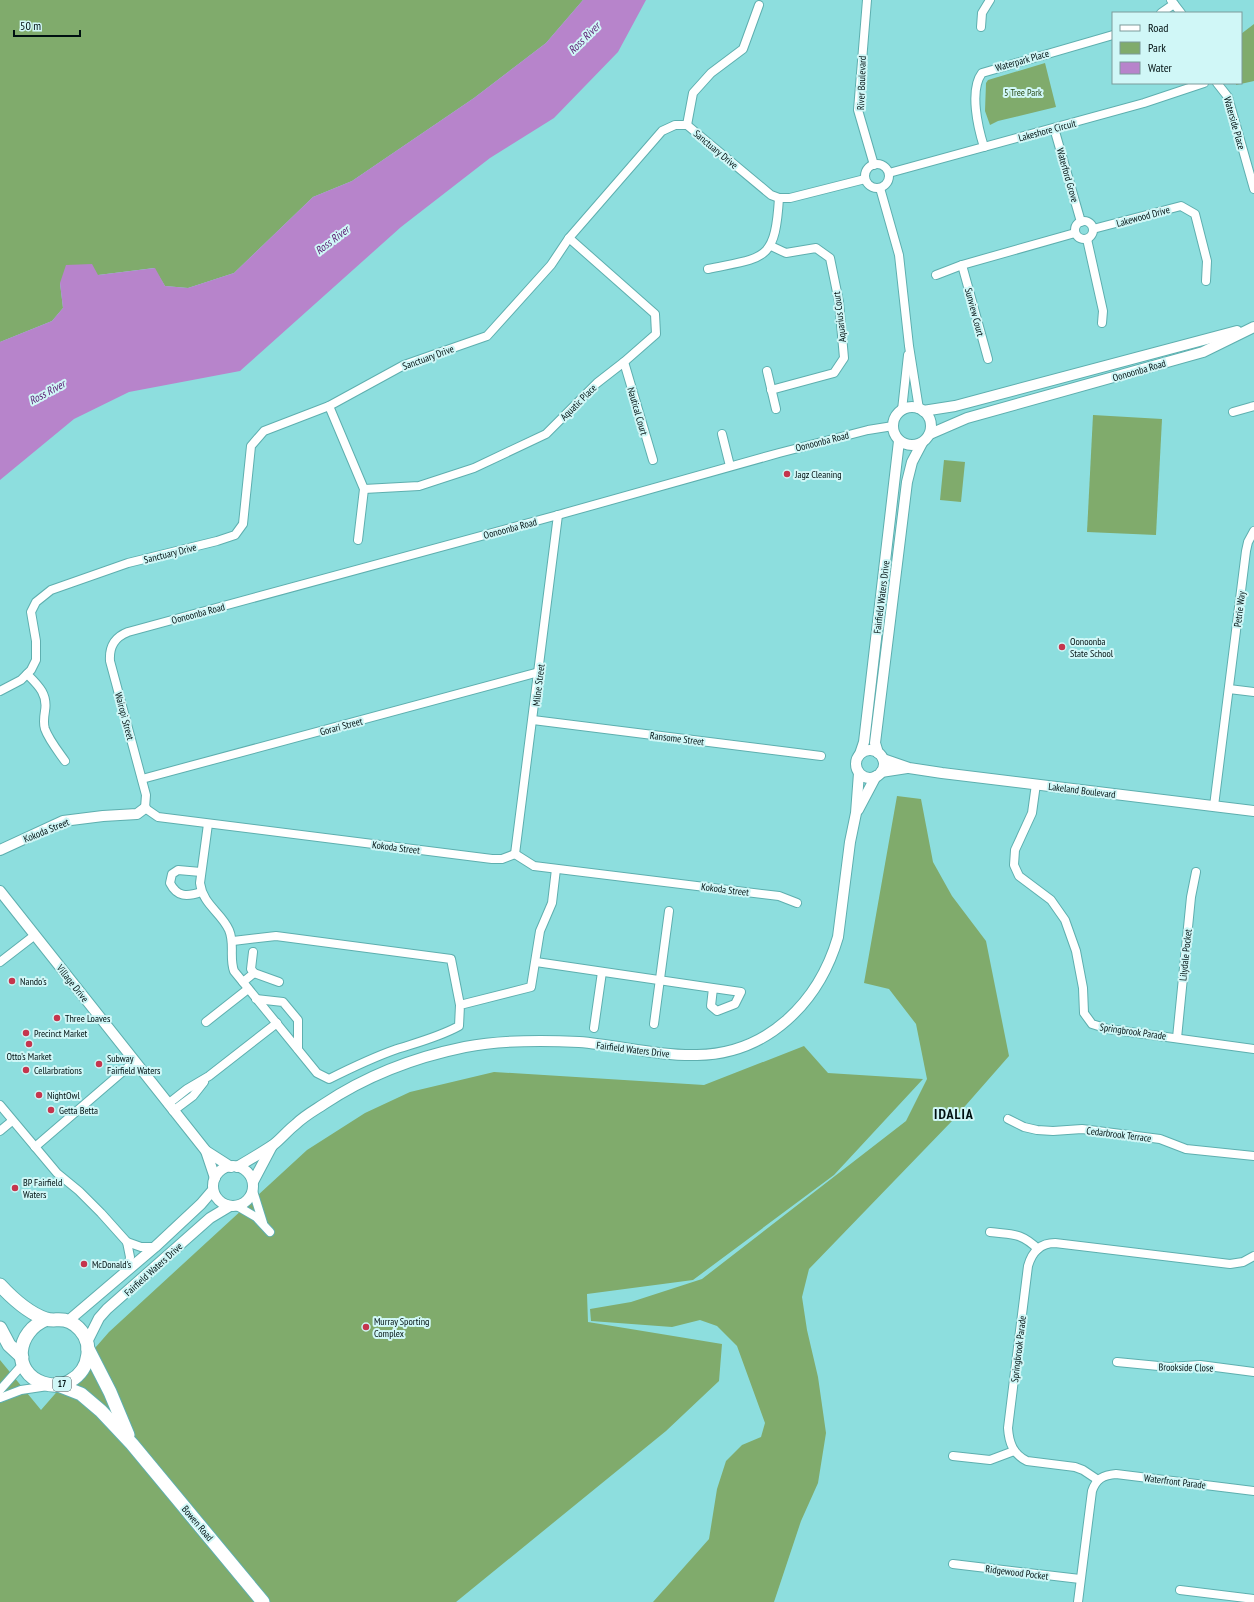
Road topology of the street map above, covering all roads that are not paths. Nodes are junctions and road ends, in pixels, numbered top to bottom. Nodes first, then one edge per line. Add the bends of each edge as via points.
1 (866, 0) edge
2 (990, 0) edge
3 (1173, 2) edge
4 (759, 5) dead end
5 (1162, 12) edge
6 (1180, 12) edge
7 (980, 27) dead end
8 (1112, 35) edge
9 (1201, 84) edge
10 (1218, 84) edge
11 (687, 125) junction
12 (1054, 128) junction
13 (984, 147) junction
14 (874, 165) junction
15 (889, 173) junction
16 (866, 180) junction
17 (880, 188) junction
18 (1254, 189) edge
19 (779, 198) junction
20 (1081, 222) junction
21 (1093, 229) junction
22 (1075, 233) junction
23 (568, 238) junction
24 (1087, 239) junction
25 (771, 246) junction
26 (962, 265) junction
27 (708, 269) dead end
28 (936, 275) dead end
29 (1206, 281) dead end
30 (1102, 323) dead end
31 (1254, 327) edge
32 (909, 346) junction
33 (988, 359) dead end
34 (624, 362) junction
35 (767, 371) dead end
36 (772, 390) junction
37 (329, 406) junction
38 (1254, 406) edge
39 (776, 409) dead end
40 (902, 410) junction
41 (921, 410) junction
42 (1233, 412) dead end
43 (893, 426) junction
44 (722, 434) dead end
45 (930, 434) junction
46 (899, 441) junction
47 (922, 443) junction
48 (653, 460) dead end
49 (730, 466) junction
50 (364, 489) junction
51 (558, 515) junction
52 (1254, 531) edge
53 (358, 540) dead end
54 (128, 632) joint
55 (539, 672) junction
56 (27, 674) junction
57 (1229, 689) junction
58 (0, 691) edge
59 (1254, 692) edge
60 (533, 720) junction
61 (860, 754) junction
62 (821, 756) dead end
63 (881, 756) junction
64 (65, 761) dead end
65 (909, 768) junction
66 (859, 774) junction
67 (879, 774) junction
68 (142, 779) junction
69 (1036, 784) junction
70 (1214, 806) junction
71 (144, 808) junction
72 (1254, 810) edge
73 (856, 813) junction
74 (208, 824) junction
75 (0, 850) edge
76 (515, 854) junction
77 (556, 869) junction
78 (201, 872) junction
79 (1196, 872) dead end
80 (0, 891) edge
81 (201, 892) junction
82 (797, 903) dead end
83 (669, 911) dead end
84 (35, 935) junction
85 (233, 942) junction
86 (253, 952) dead end
87 (0, 962) edge
88 (536, 962) junction
89 (602, 972) junction
90 (254, 973) junction
91 (660, 980) junction
92 (243, 982) junction
93 (279, 982) dead end
94 (713, 988) dead end
95 (248, 989) junction
96 (256, 999) junction
97 (460, 1005) junction
98 (206, 1022) dead end
99 (277, 1023) junction
100 (654, 1024) dead end
101 (594, 1028) dead end
102 (1177, 1038) junction
103 (298, 1049) junction
104 (1254, 1049) edge
105 (135, 1061) junction
106 (0, 1106) edge
107 (170, 1107) junction
108 (1008, 1118) dead end
109 (12, 1121) junction
110 (0, 1131) edge
111 (273, 1145) junction
112 (35, 1147) junction
113 (206, 1151) junction
114 (1254, 1156) edge
115 (234, 1167) junction
116 (215, 1178) junction
117 (253, 1186) junction
118 (213, 1190) junction
119 (233, 1206) junction
120 (263, 1224) junction
121 (270, 1232) dead end
122 (990, 1232) dead end
123 (127, 1242) junction
124 (155, 1247) junction
125 (1038, 1249) junction
126 (1253, 1259) edge
127 (128, 1270) junction
128 (0, 1285) edge
129 (47, 1319) junction
130 (68, 1321) junction
131 (0, 1328) edge
132 (87, 1345) junction
133 (22, 1361) junction
134 (1117, 1362) dead end
135 (1254, 1372) edge
136 (54, 1385) junction
137 (0, 1390) edge
138 (0, 1398) edge
139 (132, 1444) junction
140 (1014, 1451) junction
141 (953, 1456) dead end
142 (1098, 1480) junction
143 (1254, 1491) edge
144 (953, 1564) dead end
145 (1080, 1579) junction
146 (1180, 1590) dead end
147 (1254, 1599) edge
148 (263, 1602) edge
149 (1078, 1602) edge

1 - 14 street, River Boulevard via 858,110
2 - 7 street via 982,13
3 - 5 street
3 - 6 street
4 - 11 street via 743,49 711,73 693,93
8 - 13 street, Waterpark Place via 982,73 977,82 975,107
9 - 12 street, Lakeshore Circuit
10 - 18 street, Waterside Place via 1228,97
11 - 19 street, Sanctuary Drive via 771,195
11 - 23 street, Sanctuary Drive via 675,125 662,131
12 - 13 street, Lakeshore Circuit
12 - 20 street, Waterford Grove
13 - 15 street, Lakeshore Circuit
14 - 15 street via 881,165
14 - 16 street via 866,172
15 - 17 street via 887,184
16 - 17 street via 873,188
16 - 19 street via 790,198
17 - 32 street via 899,255
19 - 25 street via 777,225
20 - 21 street via 1090,224
20 - 22 street
21 - 24 street
21 - 29 street, Lakewood Drive via 1181,206 1195,214 1207,261
22 - 24 street via 1079,238
22 - 26 street
23 - 34 street, Aquatic Place via 655,314 656,334
23 - 37 street, Sanctuary Drive via 551,265 487,336 404,364
24 - 30 street via 1104,311
25 - 27 street via 758,258
25 - 36 street, Aquarius Court via 786,253 816,248 830,258 839,302 844,358 834,373
26 - 28 street
26 - 33 street, Sunview Court
31 - 41 street, Oonoonba Road via 955,406
31 - 45 street, Oonoonba Road via 1203,352 967,418
32 - 40 street
32 - 41 street
34 - 48 street, Nautical Court
34 - 50 street, Aquatic Place via 597,383 546,434 474,468 419,486
35 - 36 street
36 - 39 street
37 - 50 street
37 - 56 street, Sanctuary Drive via 264,431 251,446 243,524 235,535 128,563 51,590 36,602 31,612 37,651 31,670
38 - 42 street
40 - 41 street
40 - 43 street via 897,414
41 - 45 street via 931,421
43 - 46 street via 893,432
43 - 49 street, Oonoonba Road via 868,430
44 - 49 street
45 - 47 street
46 - 47 street via 910,446
46 - 61 street, Fairfield Waters Drive via 864,742
47 - 63 street, Fairfield Waters Drive via 912,462 907,482 875,743
49 - 51 street, Oonoonba Road
50 - 53 street
51 - 54 street, Oonoonba Road
51 - 55 street, Milne Street
52 - 57 street, Petrie Way via 1246,551
54 - 68 street, Wairopi Street via 113,643 109,654
55 - 60 street, Milne Street
55 - 68 street, Gorari Street
56 - 58 street, Sanctuary Drive
56 - 64 street via 45,696 45,728
57 - 59 street
57 - 70 street, Petrie Way
60 - 62 street, Ransome Street
60 - 76 street, Milne Street
61 - 63 street via 867,750
61 - 66 street via 856,761
63 - 65 street, Lakeland Boulevard
63 - 67 street via 884,764
65 - 67 street, Lakeland Boulevard
65 - 69 street, Lakeland Boulevard
66 - 67 street via 867,778
66 - 73 street, Fairfield Waters Drive
67 - 73 street, Fairfield Waters Drive
68 - 71 street, Wairopi Street via 146,795
69 - 70 street, Lakeland Boulevard
69 - 102 street, Springbrook Parade via 1032,813 1015,850 1014,865 1019,876 1051,900 1065,920 1076,951 1086,1019 1103,1028
70 - 72 street, Lakeland Boulevard
71 - 74 street, Kokoda Street via 158,817
71 - 75 street, Kokoda Street via 137,814 63,821
73 - 111 street, Fairfield Waters Drive via 838,937 827,968 816,988 798,1010 788,1020 757,1040 735,1049 697,1055 580,1042 505,1042 466,1047 432,1055 358,1084 296,1123
74 - 76 street, Kokoda Street via 502,859
74 - 78 street
76 - 77 street, Kokoda Street via 530,864
77 - 82 street, Kokoda Street via 779,896
77 - 88 street via 552,903 540,931
78 - 81 street
78 - 81 street via 178,870 172,874 170,883 180,895
79 - 102 street, Lilydale Pocket via 1191,897
80 - 84 street, Village Drive
81 - 85 street via 228,928
83 - 91 street
84 - 87 street
84 - 105 street, Village Drive
85 - 92 street via 232,967
85 - 97 street via 276,936 451,959
86 - 90 street via 251,969
88 - 89 street
88 - 97 street via 531,987
89 - 91 street
89 - 101 street
90 - 92 street
90 - 93 street
91 - 94 street
91 - 100 street
92 - 95 street
95 - 96 street
95 - 98 street
96 - 99 street
96 - 103 street via 284,1002 298,1020
97 - 103 street via 459,1026 438,1037 396,1050 329,1079 317,1073
99 - 103 street
99 - 107 street via 209,1076 193,1096
102 - 104 street, Springbrook Parade
105 - 107 street, Village Drive
105 - 112 street
106 - 109 street
107 - 113 street, Village Drive
108 - 114 street, Cedarbrook Terrace via 1024,1127 1037,1130 1053,1132 1082,1129 1160,1139 1186,1149
109 - 110 street
109 - 112 street
111 - 115 street, Fairfield Waters Drive
111 - 117 street, Fairfield Waters Drive
112 - 123 street via 57,1173 102,1213
113 - 115 street, Village Drive
113 - 116 street, Village Drive
115 - 116 street via 224,1169
115 - 117 street via 247,1172
116 - 118 street
117 - 119 street via 247,1200
117 - 120 street
118 - 119 street via 219,1200
118 - 124 street, Fairfield Waters Drive via 202,1204
119 - 120 street
119 - 132 street, Fairfield Waters Drive via 210,1218 107,1309 99,1318
120 - 121 street
122 - 125 street via 1026,1238
123 - 124 street via 141,1247
123 - 127 street via 130,1257
124 - 127 street, Fairfield Waters Drive
125 - 126 street via 1055,1243 1230,1264
125 - 140 street, Springbrook Parade via 1028,1266 1008,1428 1010,1444
127 - 130 street, Fairfield Waters Drive
128 - 129 main road via 15,1302
129 - 130 main road
129 - 133 main road via 30,1329 23,1342
130 - 132 main road, Bowen Road / 17 via 76,1326
131 - 133 main road, Bowen Road / 17
132 - 136 main road, 17 via 86,1362 80,1373 66,1383
132 - 139 main road, Bowen Road / 17
133 - 136 main road, Bowen Road / 17 via 34,1378
133 - 137 street
134 - 135 street, Brookside Close via 1169,1367 1200,1365
136 - 138 street via 21,1390
136 - 139 main road, Bowen Road / 17 via 81,1394
139 - 148 main road, Bowen Road / 17
140 - 141 street via 990,1460
140 - 142 street via 1027,1461 1083,1470
142 - 143 street, Waterfront Parade via 1103,1476 1116,1474
142 - 145 street via 1094,1484 1091,1496
144 - 145 street, Ridgewood Pocket
145 - 149 street
146 - 147 street

